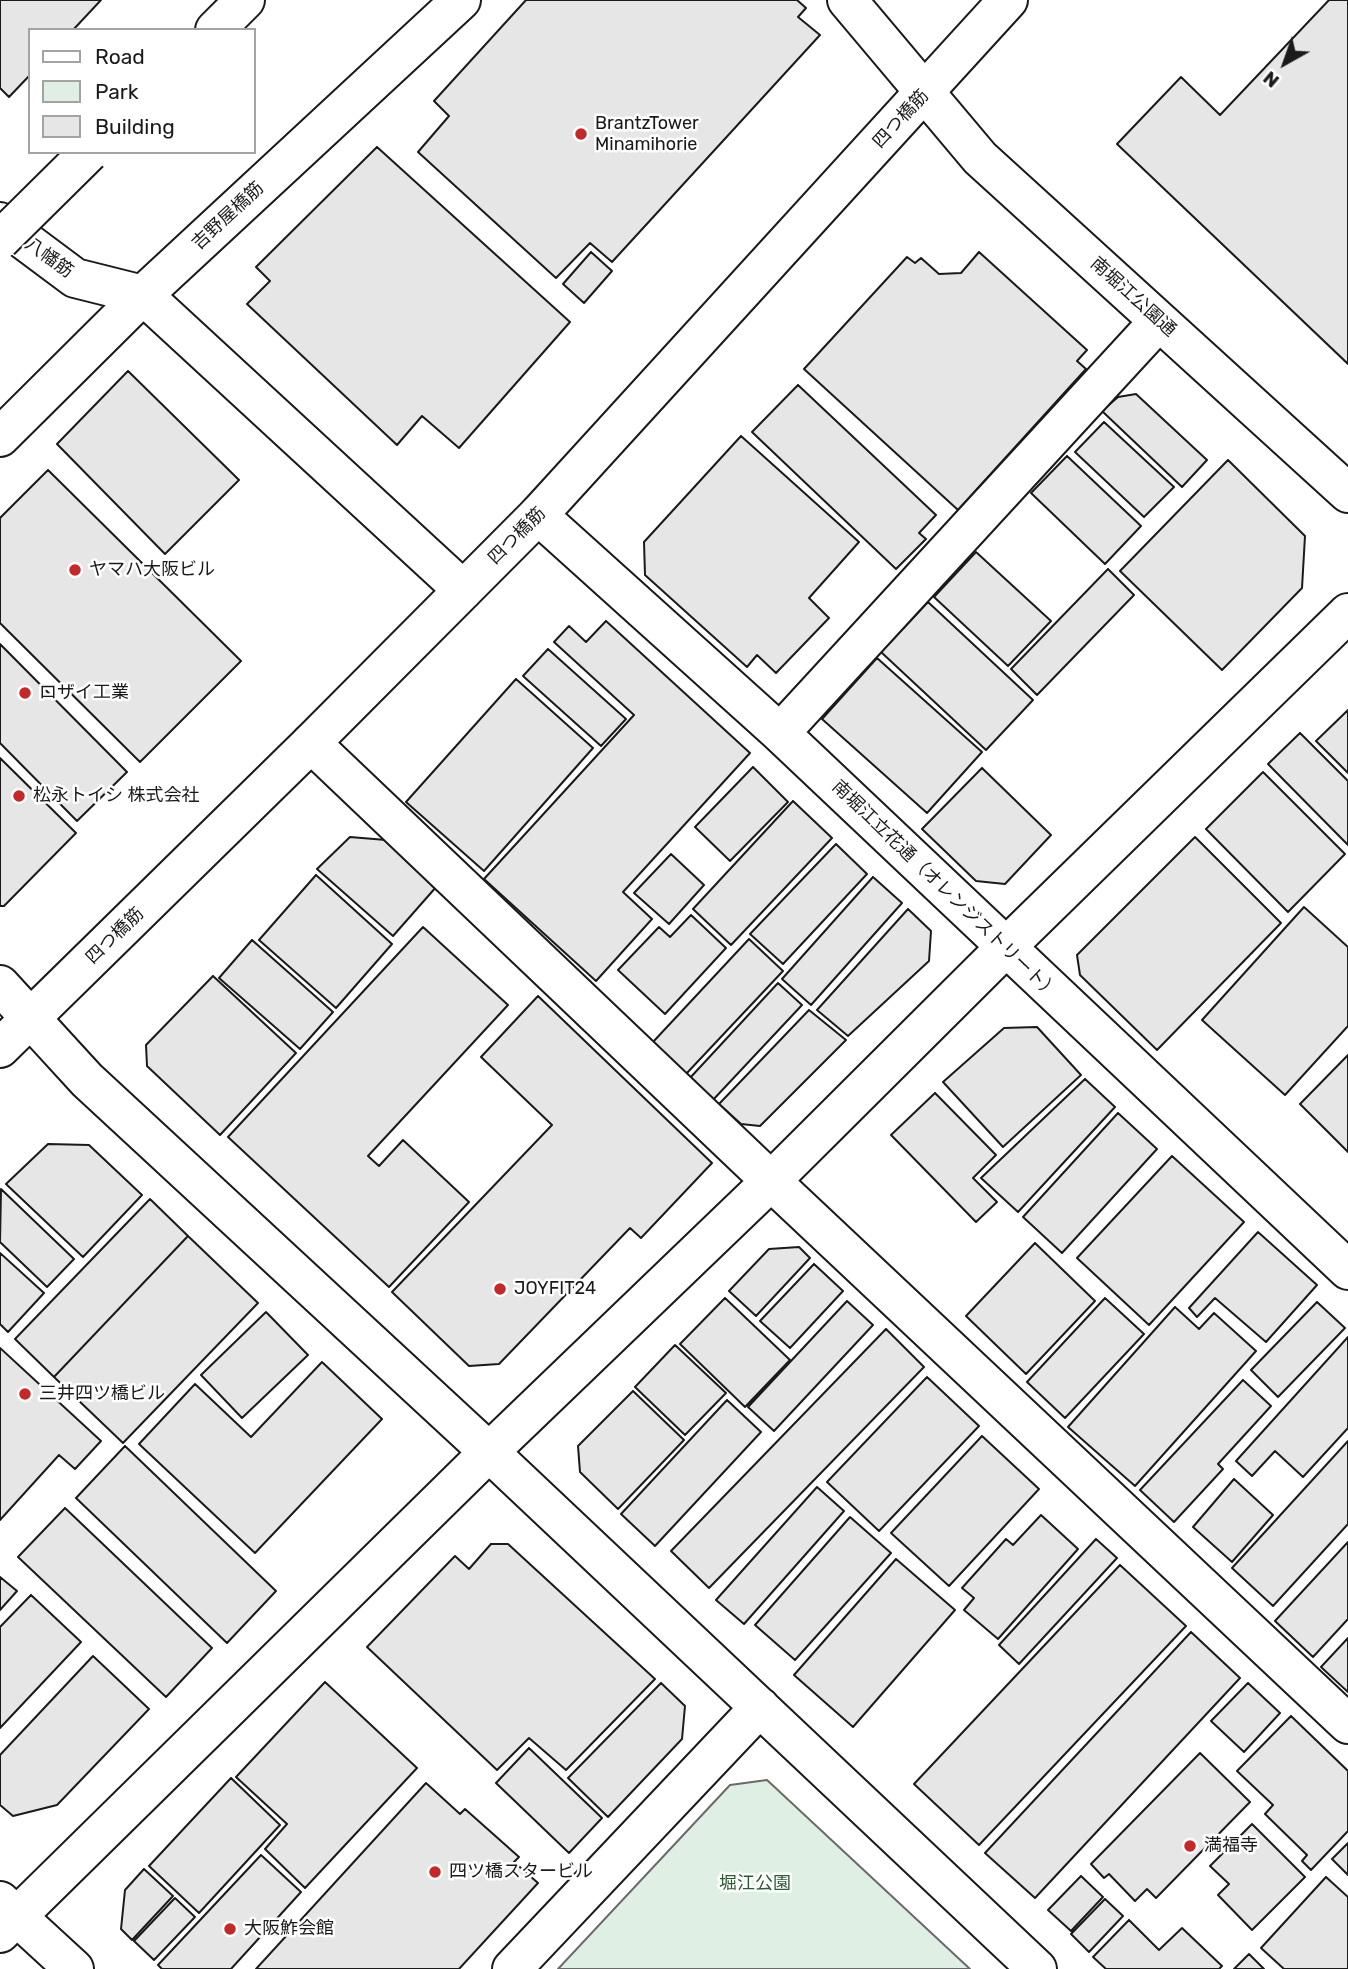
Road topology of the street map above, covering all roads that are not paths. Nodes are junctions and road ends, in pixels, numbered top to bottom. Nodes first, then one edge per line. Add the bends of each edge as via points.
1 (245, 0) edge
2 (461, 0) edge
3 (847, 0) edge
4 (1008, 0) edge
5 (217, 28) edge
6 (926, 92) junction
7 (87, 154) edge
8 (0, 222) edge
9 (0, 240) edge
10 (144, 295) junction
11 (1159, 321) junction
12 (0, 437) edge
13 (1348, 493) edge
14 (538, 515) junction
15 (463, 590) junction
16 (1348, 613) edge
17 (780, 733) junction
18 (311, 743) junction
19 (1005, 948) junction
20 (0, 985) edge
21 (30, 1018) junction
22 (0, 1048) edge
23 (771, 1181) junction
24 (1348, 1270) edge
25 (489, 1452) junction
26 (760, 1707) junction
27 (1348, 1724) edge
28 (6, 1917) edge
29 (74, 1969) edge
30 (512, 1969) edge
31 (1037, 1969) edge

1 - 5 main road
2 - 10 main road, 吉野屋橋筋
3 - 6 main road, 南堀江公園通
4 - 6 main road, 四つ橋筋
6 - 11 main road, 南堀江公園通 via 981,158
6 - 14 main road, 四つ橋筋
7 - 9 main road, bridge
8 - 10 main road, 八幡筋 via 75,278
10 - 12 main road, 吉野屋橋筋
10 - 15 main road
11 - 13 main road, 南堀江公園通
11 - 17 main road
14 - 15 main road, 四つ橋筋
14 - 17 main road, 南堀江立花通（オレンジストリート）
15 - 18 main road, 四つ橋筋
16 - 19 main road
17 - 19 main road, 南堀江立花通（オレンジストリート）
18 - 21 main road, 四つ橋筋
18 - 23 main road
19 - 23 main road
19 - 24 main road, 南堀江立花通（オレンジストリート）
20 - 21 main road
21 - 22 main road, 四つ橋筋
21 - 25 main road via 86,1080
23 - 25 main road
23 - 27 main road
25 - 26 main road
25 - 28 main road
26 - 30 main road
26 - 31 main road
28 - 29 main road

